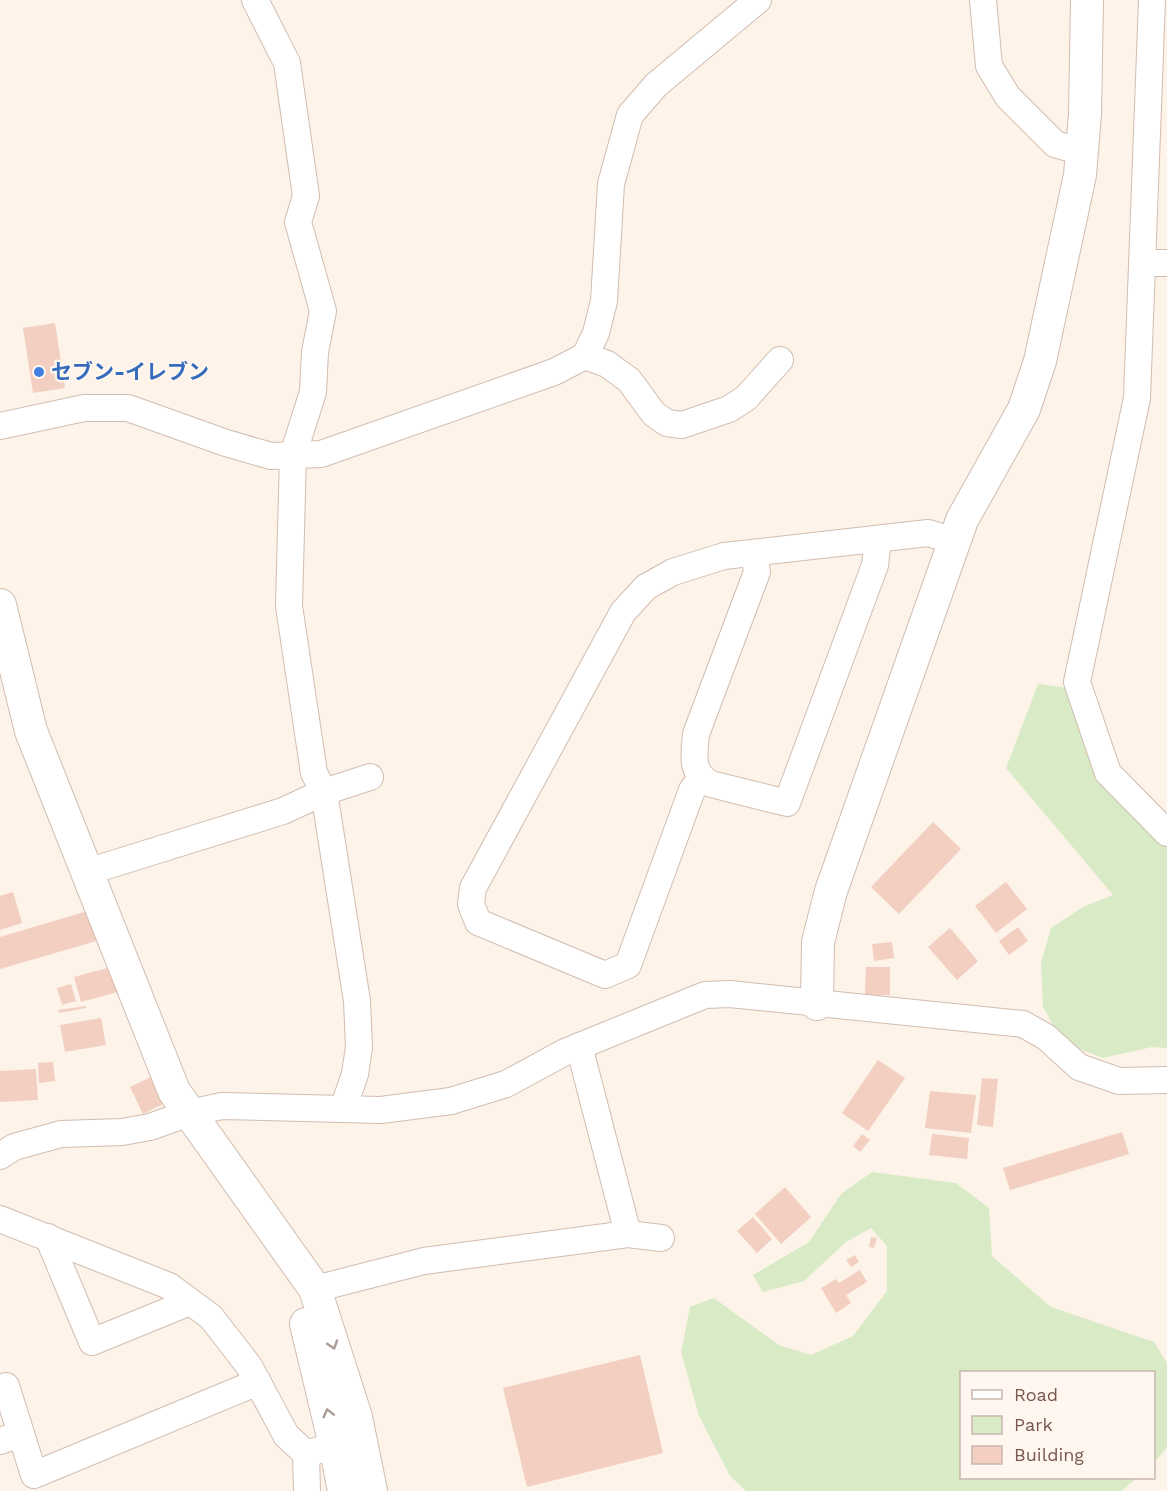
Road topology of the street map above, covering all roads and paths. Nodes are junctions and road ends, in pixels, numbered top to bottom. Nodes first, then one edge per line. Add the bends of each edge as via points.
1 (255, 0) edge
2 (758, 0) edge
3 (983, 0) edge
4 (1088, 0) edge
5 (1152, 0) edge
6 (1082, 152) junction
7 (1142, 263) junction
8 (1167, 263) edge
9 (585, 356) junction
10 (780, 360) dead end
11 (0, 426) edge
12 (293, 455) junction
13 (878, 538) junction
14 (955, 541) junction
15 (754, 553) junction
16 (0, 605) edge
17 (370, 777) dead end
18 (701, 778) junction
19 (324, 792) junction
20 (1165, 826) edge
21 (87, 872) junction
22 (816, 1004) junction
23 (579, 1046) junction
24 (1167, 1080) edge
25 (343, 1109) junction
26 (189, 1113) junction
27 (0, 1156) edge
28 (0, 1220) edge
29 (628, 1234) junction
30 (48, 1237) junction
31 (661, 1238) dead end
32 (290, 1256) junction
33 (315, 1289) junction
34 (190, 1302) junction
35 (258, 1382) junction
36 (6, 1386) dead end
37 (10, 1438) edge
38 (335, 1445) junction
39 (306, 1454) junction
40 (308, 1491) edge
41 (345, 1491) edge
42 (371, 1491) edge

1 - 12 street via 287,63 306,196 298,222 323,311 313,392
2 - 9 street via 656,85 630,115 611,184 604,301
3 - 6 street via 989,66 1008,97 1055,144
4 - 6 street
5 - 7 street
6 - 14 street via 1040,361 1028,399 962,520
7 - 8 street
7 - 20 street via 1137,398 1077,682 1108,773
9 - 10 street via 606,364 629,380 654,414 667,423 682,425 729,409 746,398
9 - 12 street via 554,372 321,454
11 - 12 street via 84,408 128,408 271,456
12 - 19 street via 289,606 314,773
13 - 14 street via 928,533
13 - 15 street
13 - 18 street via 876,566 787,803
14 - 22 street via 831,891 818,942
15 - 18 street via 757,572 696,734 694,760
15 - 18 street via 724,556 673,572 646,587 623,612 473,888 471,904 478,922 605,975 628,965 692,790
16 - 21 street via 31,731
17 - 19 street
19 - 21 street via 283,811
19 - 25 street via 357,1001 359,1047
21 - 26 street via 174,1091
22 - 23 street via 730,994 705,995
22 - 24 street via 1023,1024 1046,1037 1079,1067 1119,1082
23 - 25 street via 506,1084 451,1101 381,1110
23 - 29 street
25 - 26 street via 222,1106
26 - 27 street via 122,1132 61,1134 14,1147
26 - 32 street
28 - 30 street
29 - 31 street
29 - 33 street via 424,1261
30 - 34 street via 169,1286
30 - 34 street via 92,1342
32 - 33 street
38 -> 32 street
33 -> 42 street via 356,1417
34 - 35 street via 211,1317
35 - 37 street via 34,1475
35 - 39 street via 286,1435
36 - 37 street
38 - 39 street
38 - 41 street
39 - 40 street

